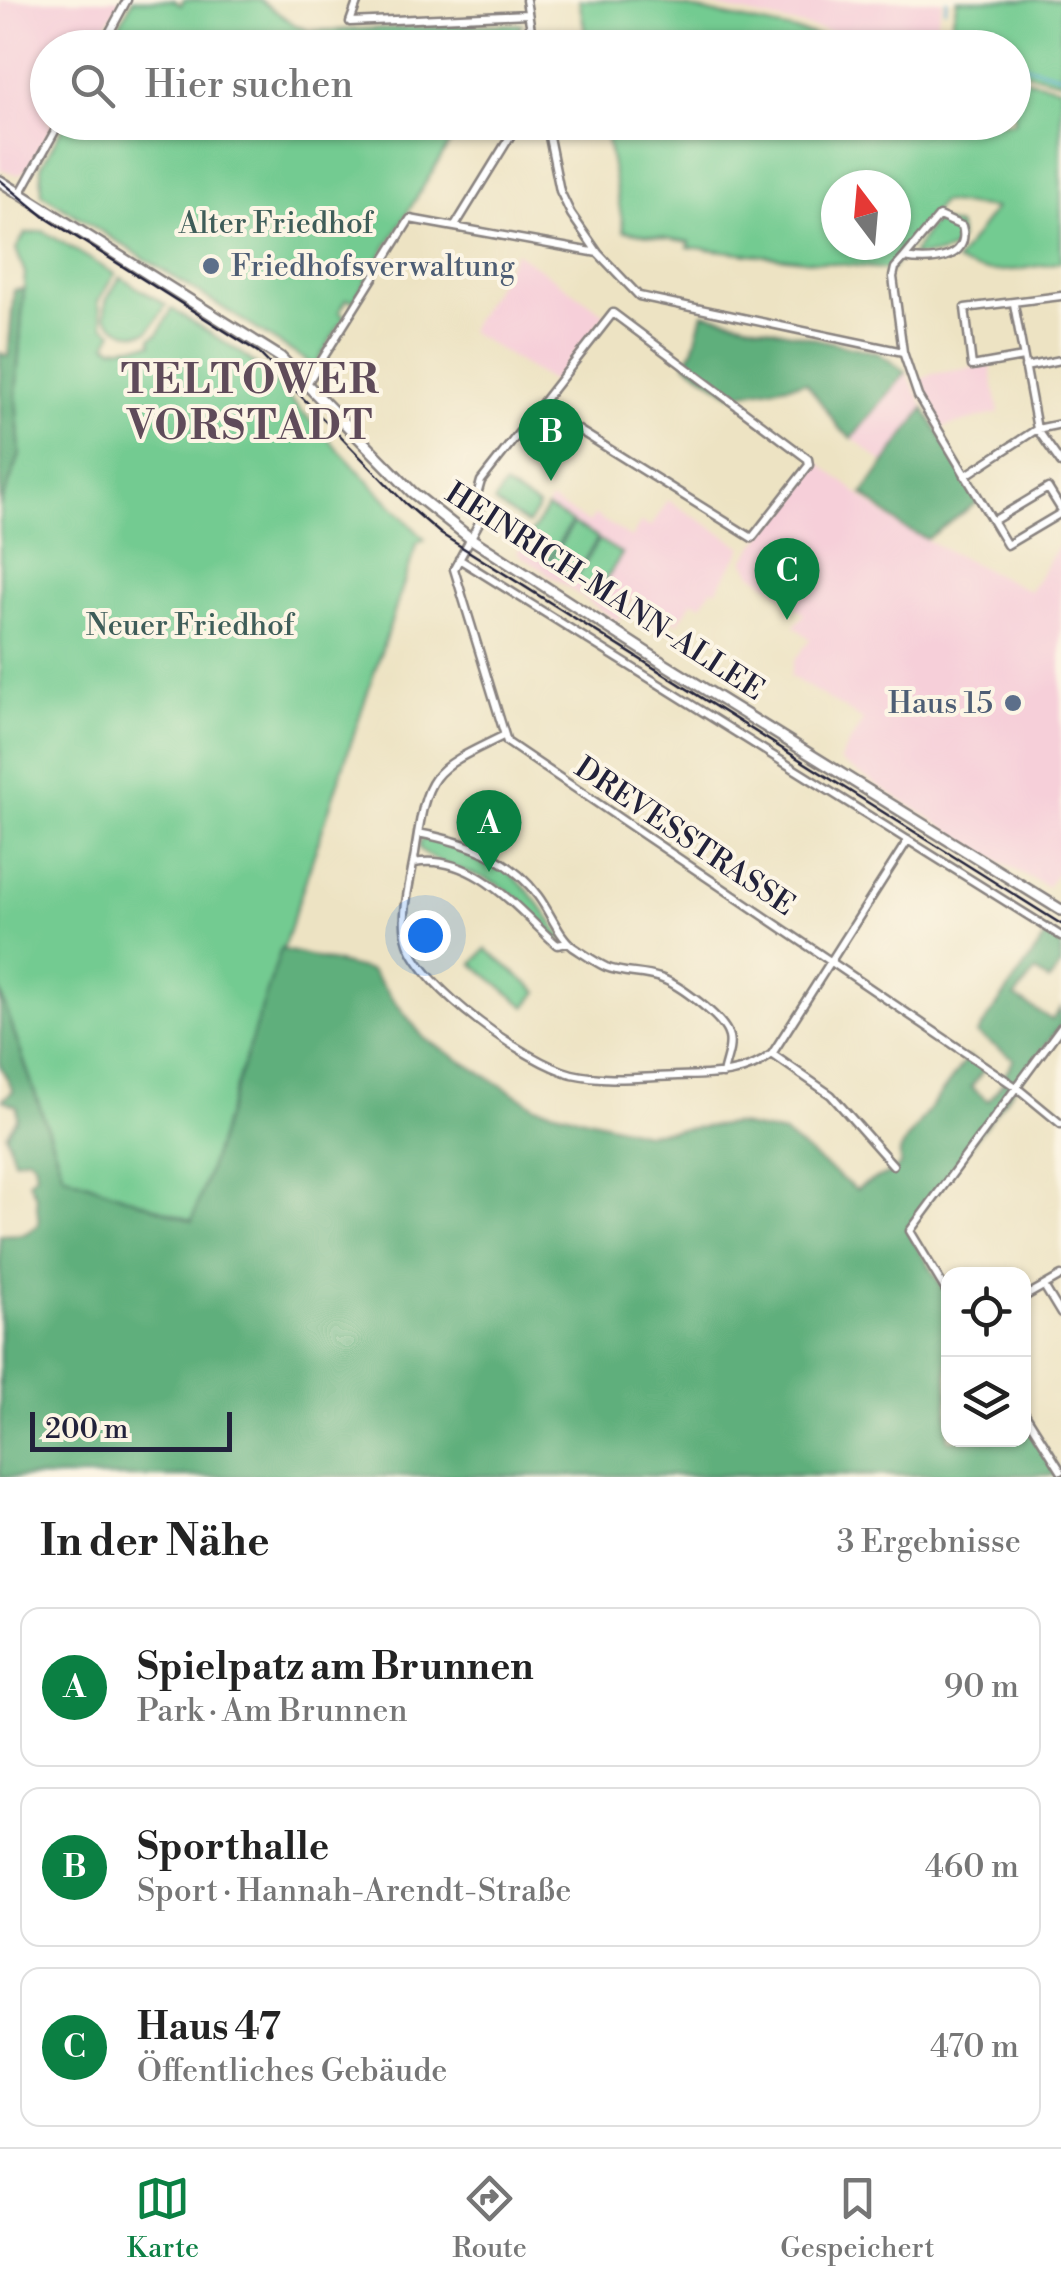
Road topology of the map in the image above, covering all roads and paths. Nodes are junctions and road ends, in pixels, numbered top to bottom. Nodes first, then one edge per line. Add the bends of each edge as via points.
1 (127, 0) edge
2 (358, 0) edge
3 (526, 0) edge
4 (528, 14) junction
5 (111, 30) edge
6 (531, 30) edge
7 (50, 140) edge
8 (508, 140) edge
9 (550, 140) edge
10 (0, 181) edge
11 (20, 194) junction
12 (455, 226) junction
13 (598, 253) junction
14 (904, 258) joint
15 (902, 260) edge
16 (1061, 296) edge
17 (1014, 304) junction
18 (902, 352) junction
19 (1023, 357) junction
20 (1061, 360) edge
21 (1025, 367) junction
22 (308, 382) junction
23 (540, 406) junction
24 (1061, 424) edge
25 (1037, 429) junction
26 (1061, 463) edge
27 (965, 476) junction
28 (1061, 511) edge
29 (993, 521) junction
30 (470, 538) junction
31 (460, 559) junction
32 (504, 736) junction
33 (418, 832) junction
34 (908, 840) junction
35 (414, 863) junction
36 (1061, 910) edge
37 (1061, 936) edge
38 (568, 943) junction
39 (830, 963) junction
40 (1061, 1027) edge
41 (772, 1054) junction
42 (724, 1074) junction
43 (1016, 1087) junction
44 (1061, 1124) edge
45 (893, 1165) dead end
46 (1061, 1276) edge
47 (941, 1282) edge
48 (1044, 1286) junction
49 (1031, 1293) edge
50 (1061, 1314) edge
51 (1031, 1423) edge
52 (1061, 1471) edge

1 - 5 street
2 - 4 street via 350,22
3 - 4 street
4 - 6 street
7 - 11 street
8 - 12 street
9 - 13 street via 560,191
10 - 11 main road, HEINRICH-MANN-ALLEE
11 - 22 main road, HEINRICH-MANN-ALLEE via 248,334
12 - 13 street
12 - 22 street via 410,219
13 - 18 street via 639,296
14 - 14 street via 930,262 952,254 965,236 962,226 939,216
15 - 18 street via 893,277
16 - 17 street
17 - 19 street
17 - 19 street via 965,308 972,366
18 - 27 street via 918,396
19 - 21 street
20 - 21 street
21 - 25 street
22 - 30 main road, HEINRICH-MANN-ALLEE via 412,492
23 - 23 street via 613,312 809,466 756,536 748,537
23 - 30 street via 480,481 480,521
24 - 25 street
25 - 26 street
25 - 27 street
27 - 29 street
28 - 29 street via 1048,488
28 - 29 street via 1008,546
30 - 31 street
30 - 36 main road, HEINRICH-MANN-ALLEE
31 - 32 street via 454,576
31 - 34 street, HEINRICH-MANN-ALLEE
32 - 33 street via 436,774
32 - 39 street, DREVESSTRASSE
33 - 35 street
33 - 38 street via 502,861 537,894
34 - 37 street, HEINRICH-MANN-ALLEE
34 - 39 street
35 - 38 street via 482,878 557,945
35 - 42 street via 406,930 412,953 466,1011 527,1055 566,1073 602,1079
38 - 42 street via 602,966 667,981 720,1020 730,1042
39 - 41 street
39 - 43 street, DREVESSTRASSE
40 - 43 street
41 - 42 street
41 - 45 street via 830,1095
43 - 44 street, DREVESSTRASSE
43 - 47 street via 910,1231
46 - 48 street
48 - 49 street
48 - 50 street
51 - 52 street

